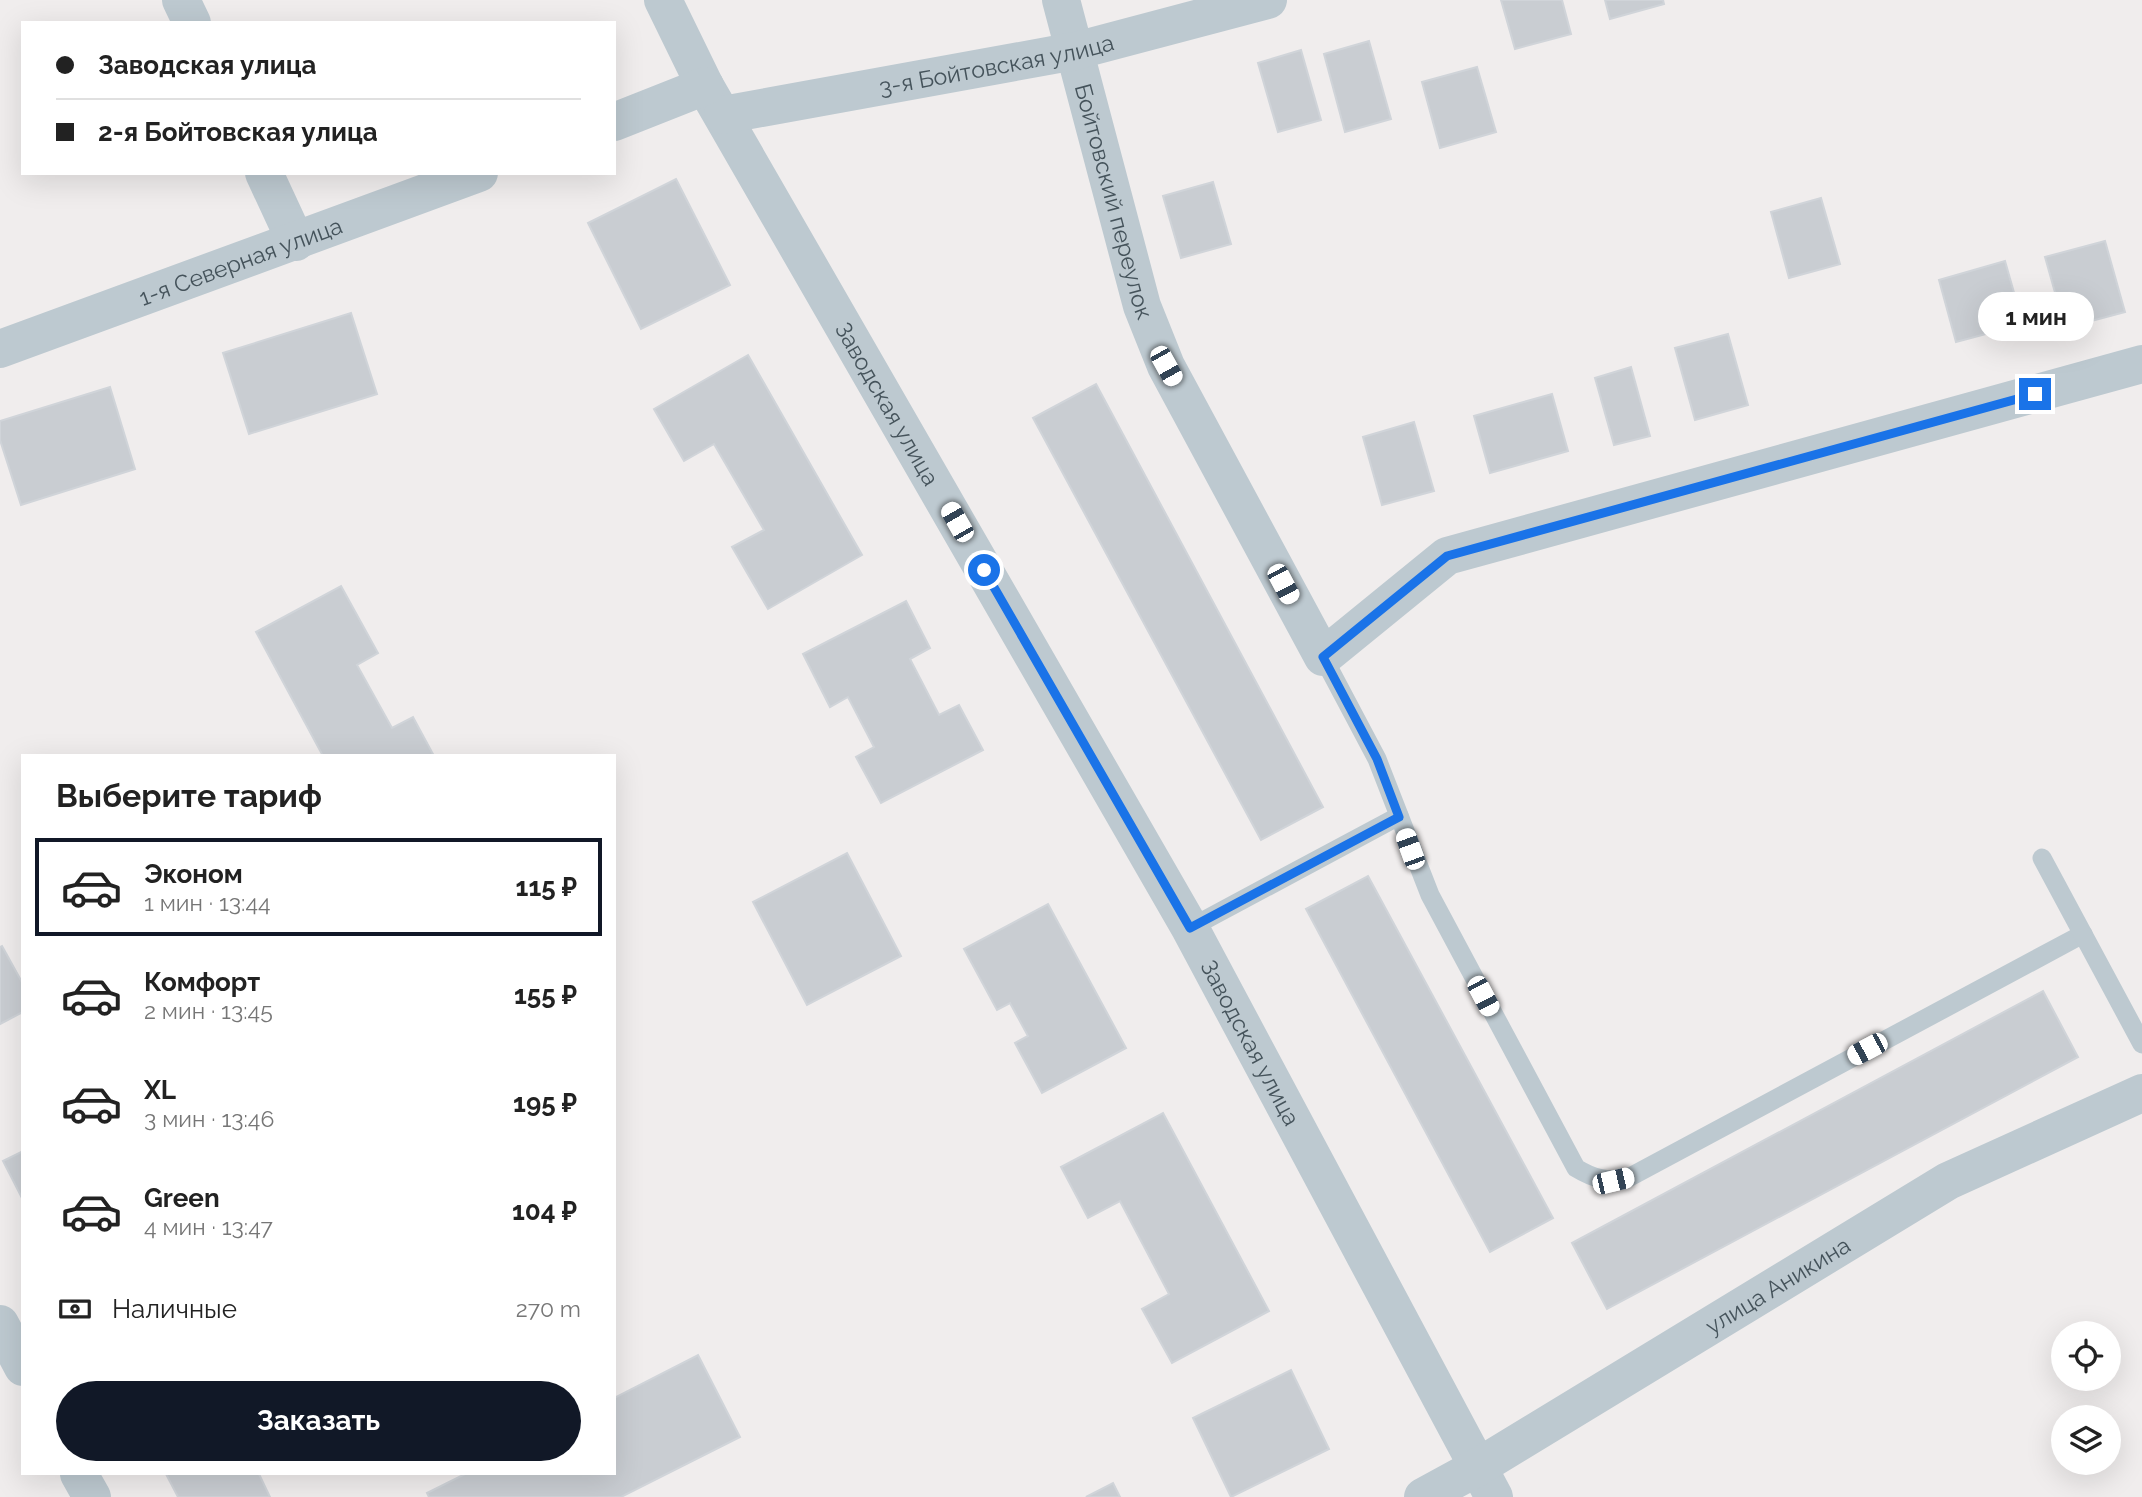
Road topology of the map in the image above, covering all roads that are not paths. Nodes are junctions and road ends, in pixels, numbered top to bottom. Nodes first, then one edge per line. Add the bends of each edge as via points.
1 (181, 0) edge
2 (663, 0) edge
3 (1061, 0) edge
4 (1268, 0) edge
5 (191, 21) edge
6 (1075, 51) junction
7 (714, 101) junction
8 (616, 122) edge
9 (265, 175) edge
10 (474, 175) edge
11 (296, 242) junction
12 (0, 349) edge
13 (2142, 364) edge
14 (1323, 657) junction
15 (1399, 817) junction
16 (2042, 858) dead end
17 (1190, 928) junction
18 (2083, 934) junction
19 (2142, 1044) edge
20 (2142, 1093) edge
21 (0, 1324) edge
22 (21, 1363) edge
23 (80, 1475) edge
24 (1486, 1482) edge
25 (92, 1497) edge
26 (1423, 1497) edge

1 - 5 street
2 - 7 street, Заводская улица
3 - 6 street, Бойтовский переулок
4 - 6 street, 3-я Бойтовская улица
6 - 7 street, 3-я Бойтовская улица
6 - 14 street, Бойтовский переулок via 1154,340
7 - 8 street
7 - 17 street, Заводская улица
9 - 11 street
10 - 11 street, 1-я Северная улица
11 - 12 street, 1-я Северная улица
13 - 14 street via 1447,556
14 - 15 lane via 1377,759
15 - 17 lane
15 - 18 lane via 1430,895 1576,1168 1599,1180 1628,1178
16 - 18 lane
17 - 24 street, Заводская улица
18 - 19 lane
20 - 24 street, улица Аникина via 1948,1181
21 - 22 street
23 - 25 street
24 - 26 street, улица Аникина

